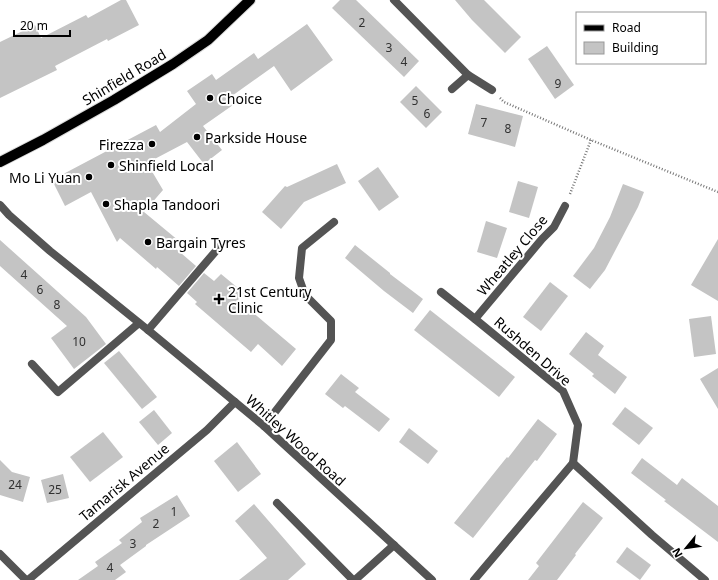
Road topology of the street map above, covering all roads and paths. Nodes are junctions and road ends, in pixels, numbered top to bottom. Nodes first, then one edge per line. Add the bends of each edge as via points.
1 (250, 0) edge
2 (394, 0) edge
3 (468, 75) junction
4 (452, 89) dead end
5 (492, 90) joint
6 (591, 140) junction
7 (0, 162) edge
8 (718, 192) edge
9 (0, 205) edge
10 (565, 206) joint
11 (334, 222) dead end
12 (221, 245) dead end
13 (441, 292) dead end
14 (475, 318) junction
15 (139, 323) junction
16 (148, 330) junction
17 (32, 364) dead end
18 (235, 402) junction
19 (264, 426) junction
20 (573, 463) junction
21 (278, 503) dead end
22 (394, 545) junction
23 (0, 554) edge
24 (27, 580) edge
25 (354, 580) edge
26 (432, 580) edge
27 (474, 580) edge
28 (705, 580) edge

1 - 7 main road, Shinfield Road via 208,40 173,64 107,104
2 - 3 street
3 - 4 street
3 - 5 street
5 - 6 path via 504,102
6 - 8 path
6 - 10 path
9 - 15 street, Whitley Wood Road via 50,251
10 - 14 street, Wheatley Close via 554,227
11 - 19 street via 302,248 299,278 305,295 331,321 331,340
12 - 16 street
13 - 14 street, Rushden Drive
14 - 20 street, Rushden Drive via 563,391 578,425
15 - 16 street, Whitley Wood Road
15 - 17 street via 58,392
16 - 18 street, Whitley Wood Road
18 - 19 street, Whitley Wood Road
18 - 24 street, Tamarisk Avenue via 207,430
19 - 22 street, Whitley Wood Road
20 - 27 street
20 - 28 street
21 - 25 street
22 - 25 street
22 - 26 street, Whitley Wood Road
23 - 24 street, Tamarisk Avenue

